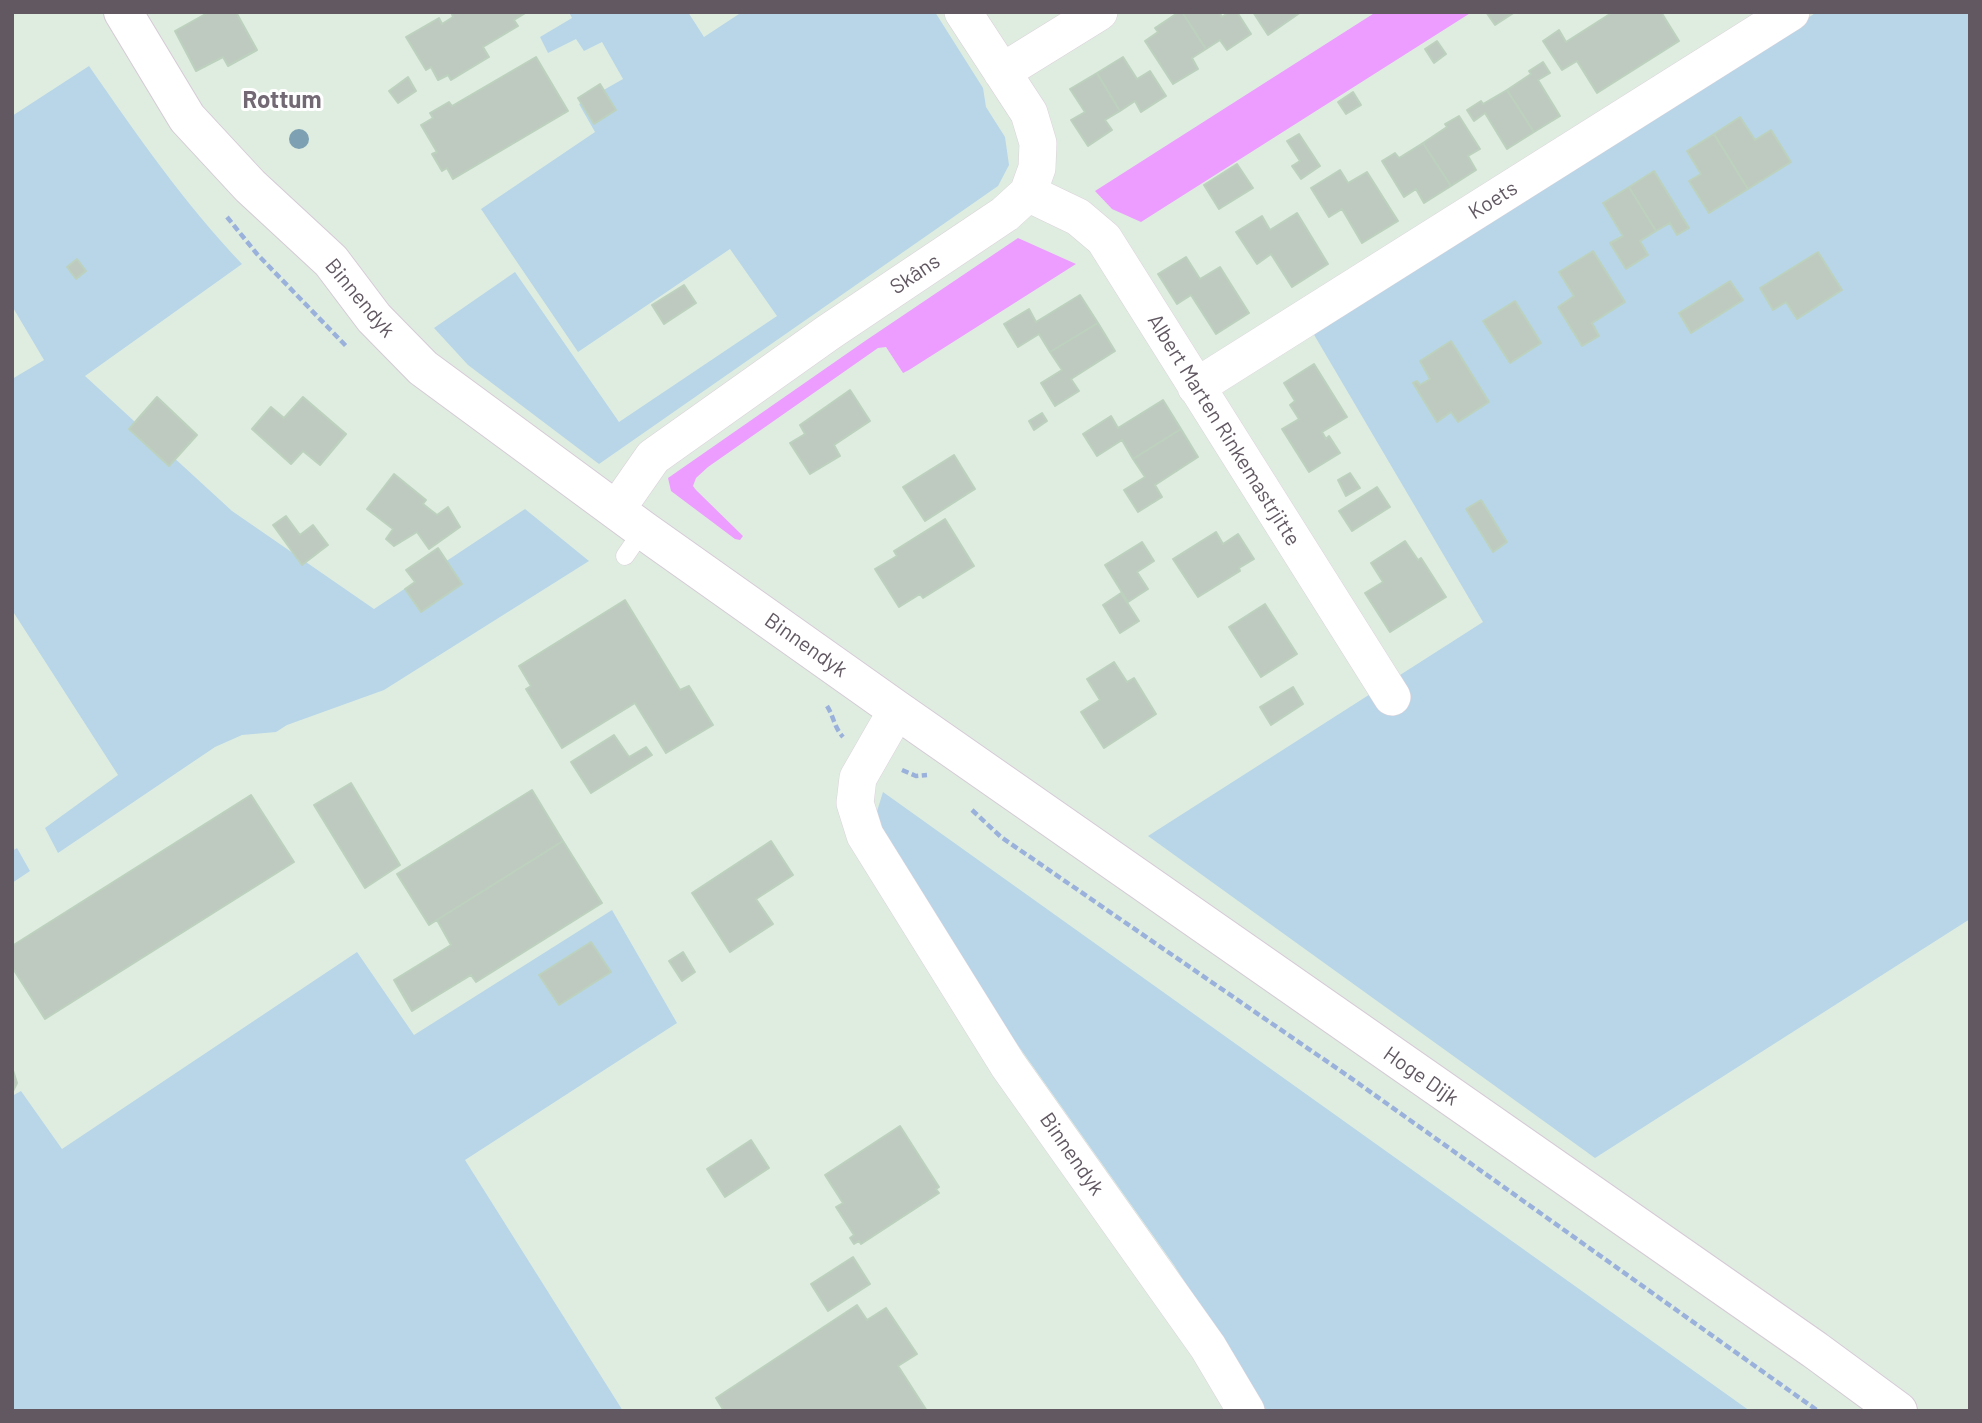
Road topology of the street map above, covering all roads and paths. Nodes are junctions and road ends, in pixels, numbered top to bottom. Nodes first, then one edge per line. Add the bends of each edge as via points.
1 (963, 12) edge
2 (1099, 12) edge
3 (1791, 12) edge
4 (130, 14) edge
5 (1002, 72) junction
6 (1028, 192) junction
7 (1196, 387) junction
8 (628, 532) junction
9 (1392, 697) dead end
10 (897, 710) junction
11 (972, 809) dead end
12 (1246, 1411) edge
13 (1818, 1411) edge
14 (1898, 1411) edge

1 - 5 street
2 - 5 street
3 - 7 street, Koets
4 - 8 main road, Binnendyk via 187,118 250,186 331,261 373,318 423,368
5 - 6 street via 1029,113 1038,143 1037,168
6 - 7 street, Albert Marten Rinkemastrjitte via 1078,217 1104,239
6 - 8 street, Skâns via 1005,214 653,457
7 - 9 street, Albert Marten Rinkemastrjitte
8 - 10 main road, Binnendyk
10 - 12 street, Binnendyk via 858,778 855,803 865,835 1008,1065 1208,1347
10 - 14 main road, Hoge Dijk
11 - 13 path, Hoge Dijk via 1001,837 1348,1076

